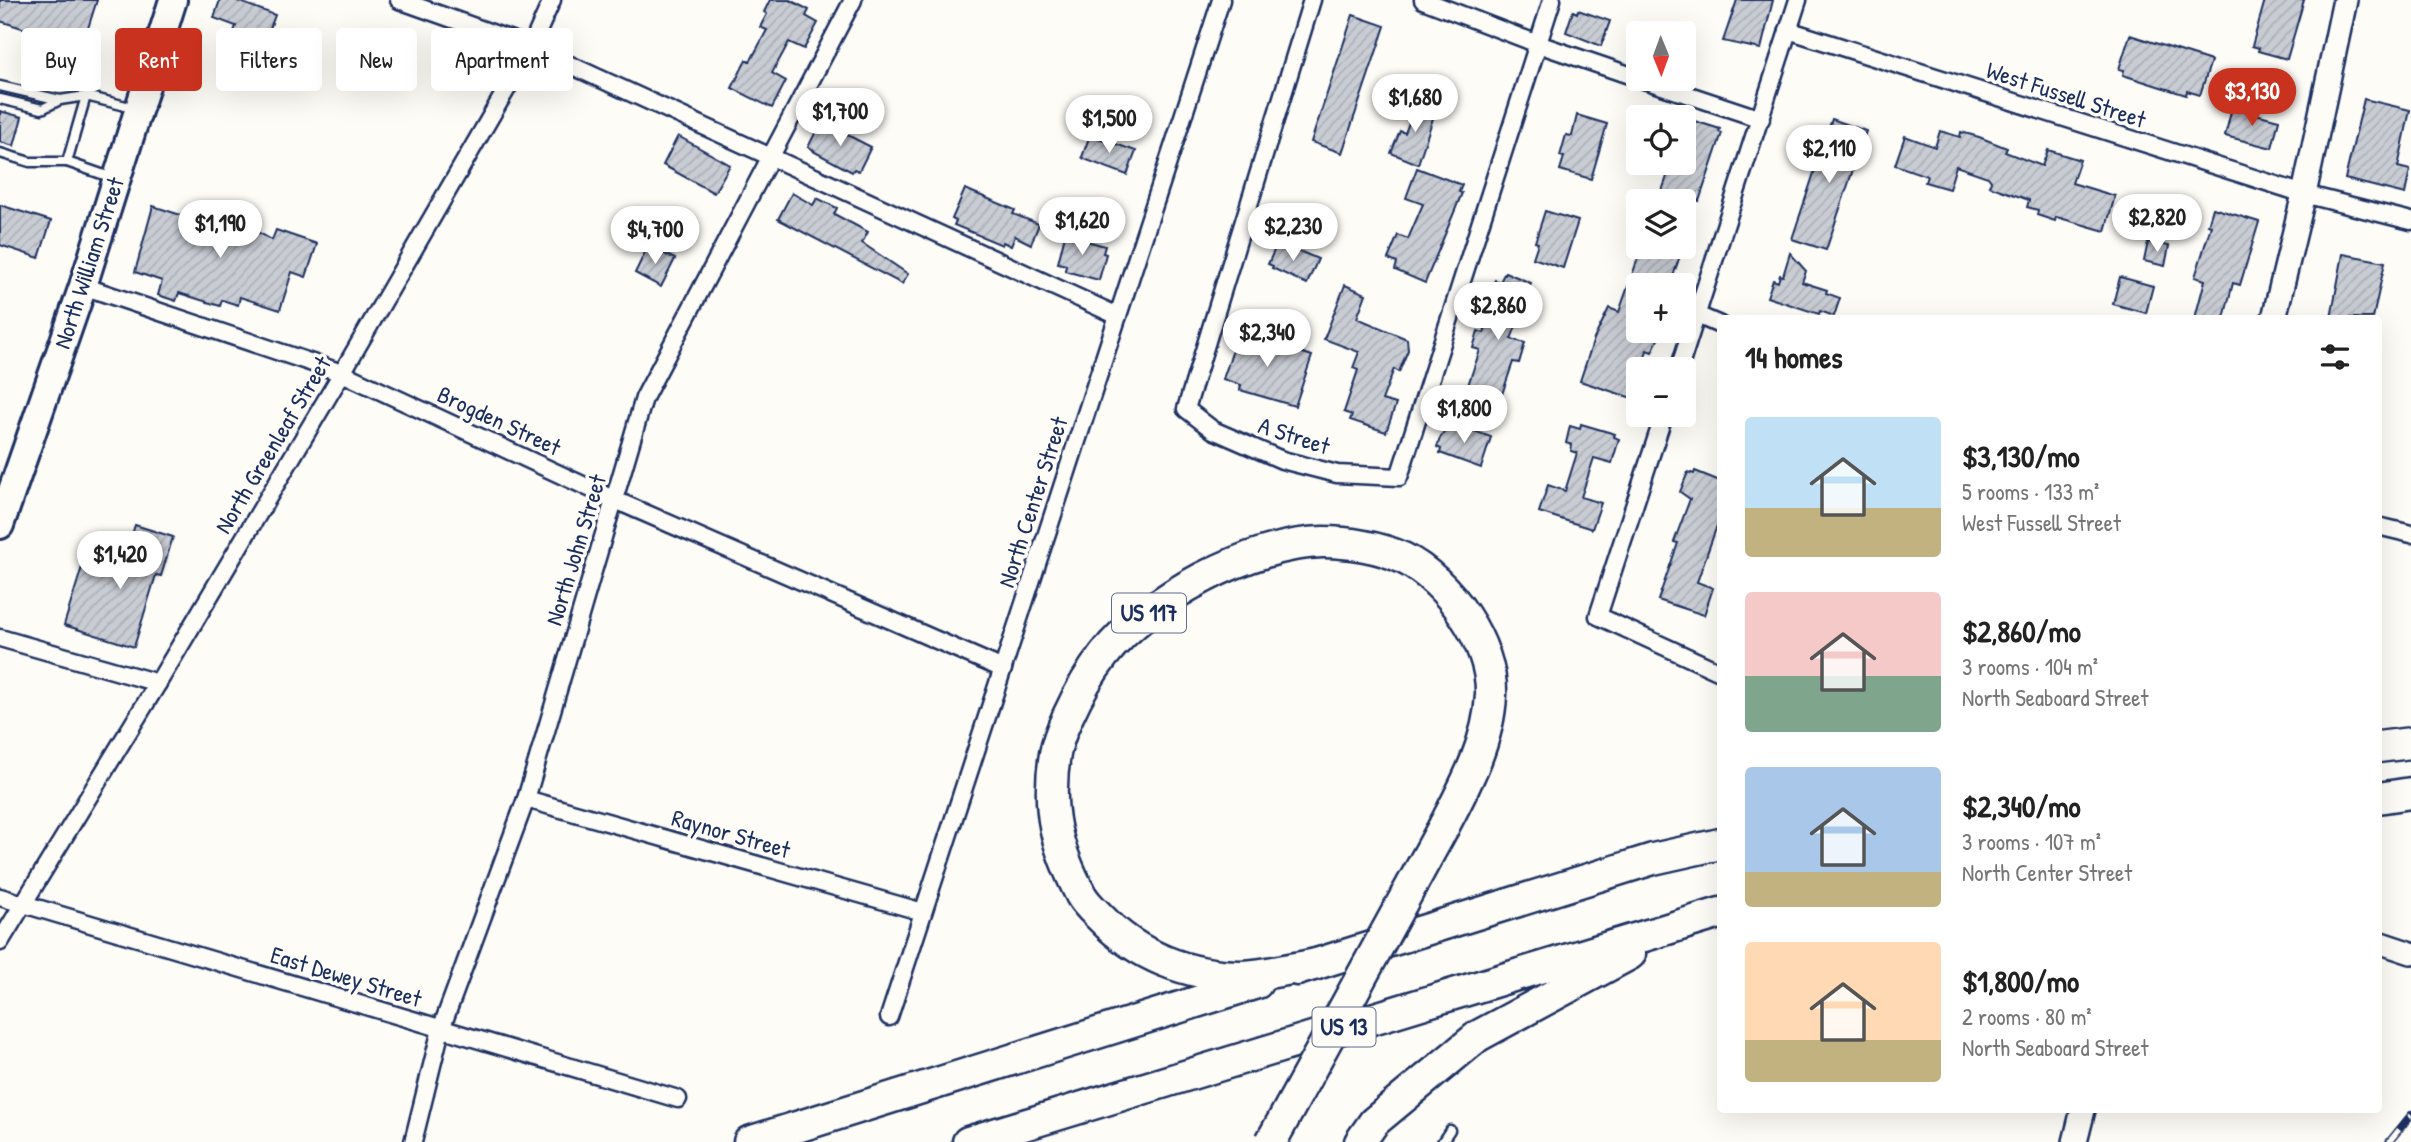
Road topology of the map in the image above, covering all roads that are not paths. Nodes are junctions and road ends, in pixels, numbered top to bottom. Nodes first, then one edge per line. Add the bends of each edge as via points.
1 (173, 0) edge
2 (399, 0) edge
3 (552, 0) edge
4 (853, 0) edge
5 (1221, 0) edge
6 (1312, 0) edge
7 (1423, 0) edge
8 (1552, 0) edge
9 (1798, 0) edge
10 (2344, 0) edge
11 (478, 28) edge
12 (539, 28) edge
13 (1788, 30) junction
14 (1538, 44) junction
15 (573, 66) edge
16 (1626, 74) edge
17 (0, 86) edge
18 (505, 91) edge
19 (1677, 91) edge
20 (86, 96) junction
21 (0, 99) edge
22 (60, 100) junction
23 (139, 110) junction
24 (1760, 119) junction
25 (0, 153) edge
26 (771, 158) junction
27 (66, 162) junction
28 (116, 179) junction
29 (2304, 194) junction
30 (2411, 221) edge
31 (83, 286) junction
32 (1697, 315) junction
33 (2275, 315) edge
34 (1118, 316) junction
35 (1717, 324) edge
36 (1683, 357) edge
37 (342, 373) junction
38 (1660, 427) edge
39 (615, 500) junction
40 (0, 525) edge
41 (2382, 527) edge
42 (2411, 534) edge
43 (0, 638) edge
44 (1003, 668) junction
45 (1717, 671) edge
46 (158, 683) junction
47 (2411, 743) edge
48 (2382, 747) edge
49 (2411, 793) edge
50 (2382, 797) edge
51 (526, 799) junction
52 (1717, 846) edge
53 (0, 897) edge
54 (22, 904) junction
55 (923, 912) junction
56 (1717, 916) edge
57 (1717, 916) edge
58 (0, 942) edge
59 (2382, 943) edge
60 (2411, 953) edge
61 (1317, 964) junction
62 (889, 1017) dead end
63 (441, 1029) junction
64 (678, 1099) dead end
65 (2082, 1113) edge
66 (1450, 1130) dead end
67 (413, 1142) edge
68 (749, 1142) edge
69 (968, 1142) edge
70 (1271, 1142) edge
71 (1360, 1142) edge
72 (1442, 1142) edge
73 (2075, 1142) edge

1 - 23 main road, North William Street
2 - 11 street
3 - 12 street, North Greenleaf Street
4 - 26 street, North John Street
5 - 34 street, North Center Street
6 - 14 street, A Street via 1185,409 1213,430 1282,460 1338,474 1399,477
7 - 14 street
8 - 14 street
9 - 13 street
10 - 29 main road
13 - 24 street
13 - 29 street, West Fussell Street
14 - 16 street
15 - 26 street
17 - 22 lane
18 - 37 street, North Greenleaf Street
19 - 24 street
20 - 22 lane
20 - 23 lane
20 - 27 lane
21 - 22 lane via 42,109
23 - 28 main road, North William Street
24 - 32 street
25 - 27 lane via 30,162
26 - 34 street
26 - 39 street, North John Street via 645,398
27 - 28 lane
28 - 31 main road, North William Street
29 - 30 street, West Fussell Street
29 - 33 main road
31 - 37 street, Brogden Street
31 - 40 main road, North William Street
32 - 35 street
32 - 36 street
34 - 44 street, North Center Street
37 - 39 street, Brogden Street
37 - 46 street, North Greenleaf Street
38 - 45 street via 1598,616
39 - 44 street, Brogden Street
39 - 51 street, North John Street
41 - 42 street
43 - 46 street
44 - 55 street, North Center Street
46 - 54 street, North Greenleaf Street
47 - 48 highway
49 - 50 highway
51 - 55 street, Raynor Street
51 - 63 street, North John Street
52 - 61 highway via 1653,859
53 - 54 street, East Dewey Street
54 - 58 street, North Greenleaf Street
54 - 63 street, East Dewey Street
55 - 62 street, North Center Street
56 - 69 highway, US 13
57 - 71 highway via 1620,958 1478,1036 1374,1122
59 - 60 street
61 - 68 highway
61 - 70 highway, US 117, bridge via 1245,976 1212,974 1150,956 1116,934 1085,902 1067,868 1053,827 1052,789 1055,751 1082,686 1106,652 1140,620 1173,594 1241,560 1322,542 1403,558 1443,588 1468,618 1485,656 1492,693 1484,735 1467,782
63 - 64 street, East Dewey Street
63 - 67 street, North John Street
65 - 73 main road
66 - 72 lane

